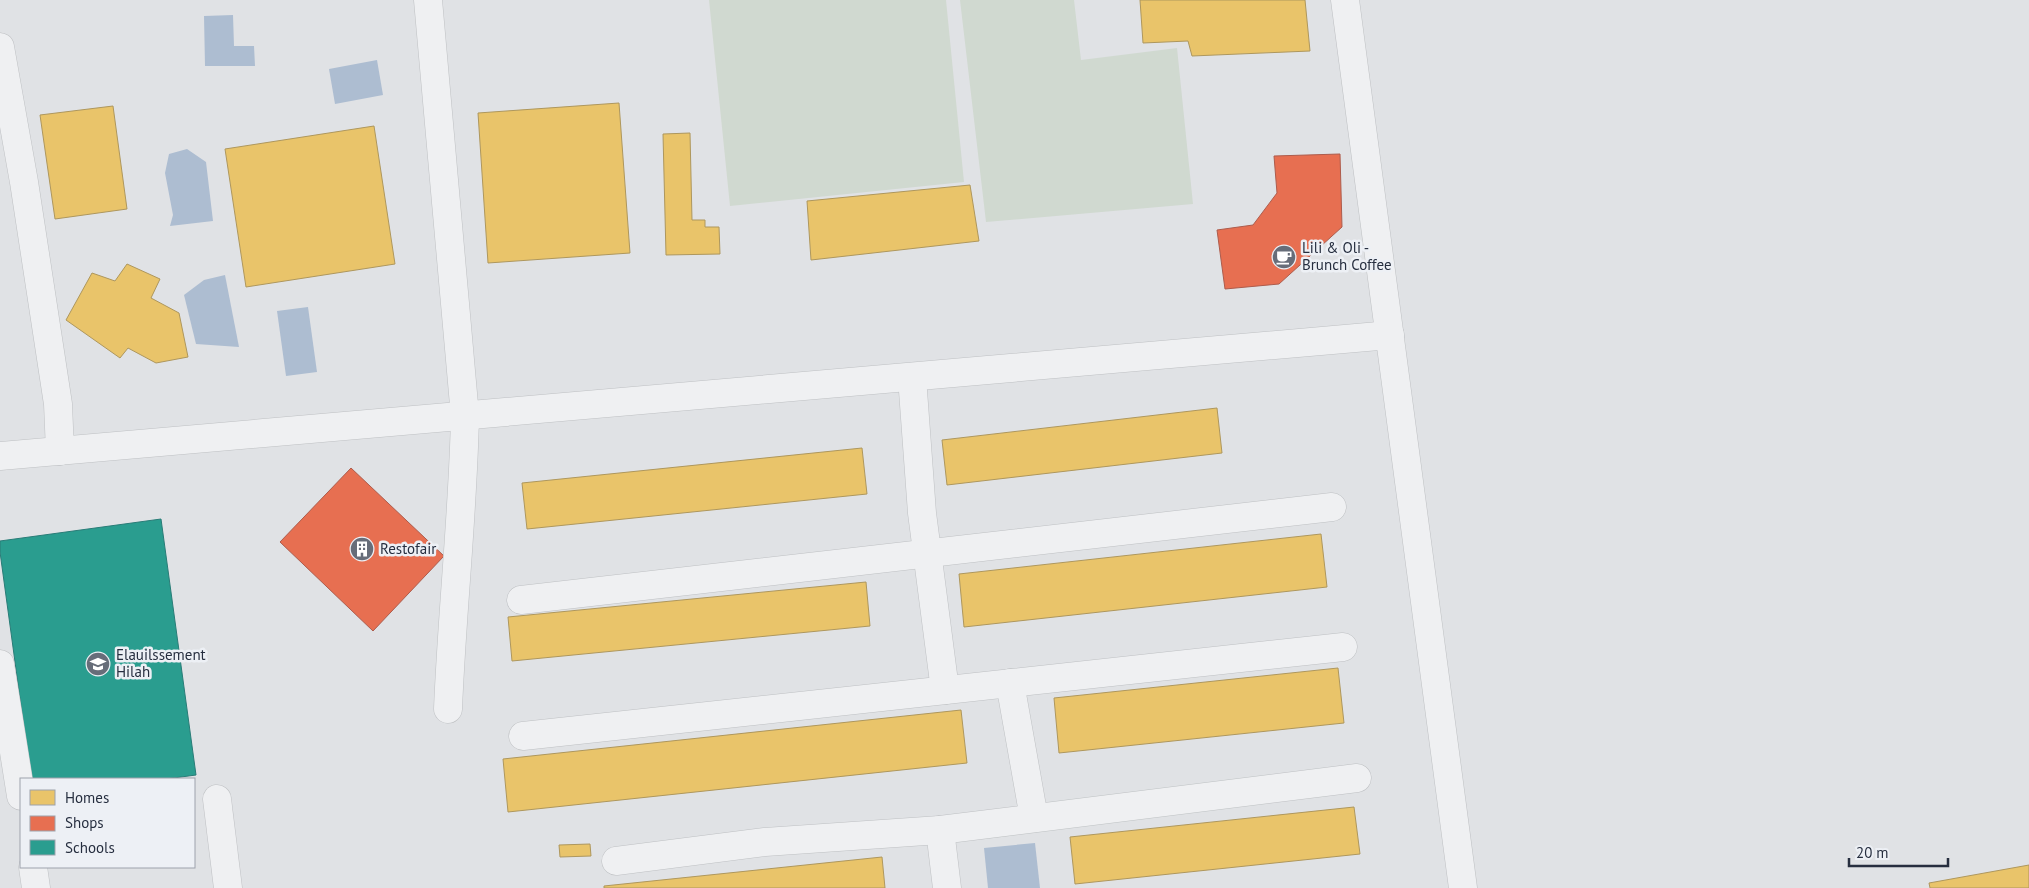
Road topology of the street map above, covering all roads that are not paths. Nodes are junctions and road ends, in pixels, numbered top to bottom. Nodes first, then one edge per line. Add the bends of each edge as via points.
1 (428, 0) edge
2 (1345, 0) edge
3 (0, 47) edge
4 (1390, 335) junction
5 (912, 377) junction
6 (465, 416) junction
7 (60, 451) junction
8 (0, 456) edge
9 (1332, 507) dead end
10 (928, 553) junction
11 (521, 600) dead end
12 (1342, 647) dead end
13 (0, 664) edge
14 (1010, 683) junction
15 (945, 690) junction
16 (448, 709) dead end
17 (524, 736) dead end
18 (1357, 778) dead end
19 (20, 790) edge
20 (217, 799) dead end
21 (1034, 818) junction
22 (940, 830) junction
23 (616, 861) dead end
24 (33, 868) edge
25 (36, 888) edge
26 (228, 888) edge
27 (947, 888) edge
28 (1463, 888) edge

1 - 6 street
2 - 4 street
3 - 7 street via 58,404
4 - 5 street
4 - 28 street
5 - 6 street
5 - 10 street
6 - 7 street
6 - 16 street
7 - 8 street
9 - 10 street
10 - 11 street
10 - 15 street
12 - 14 street
13 - 19 street
14 - 15 street
14 - 21 street
15 - 17 street
18 - 21 street
20 - 26 street
21 - 22 street
22 - 23 street via 765,842
22 - 27 street
24 - 25 street

